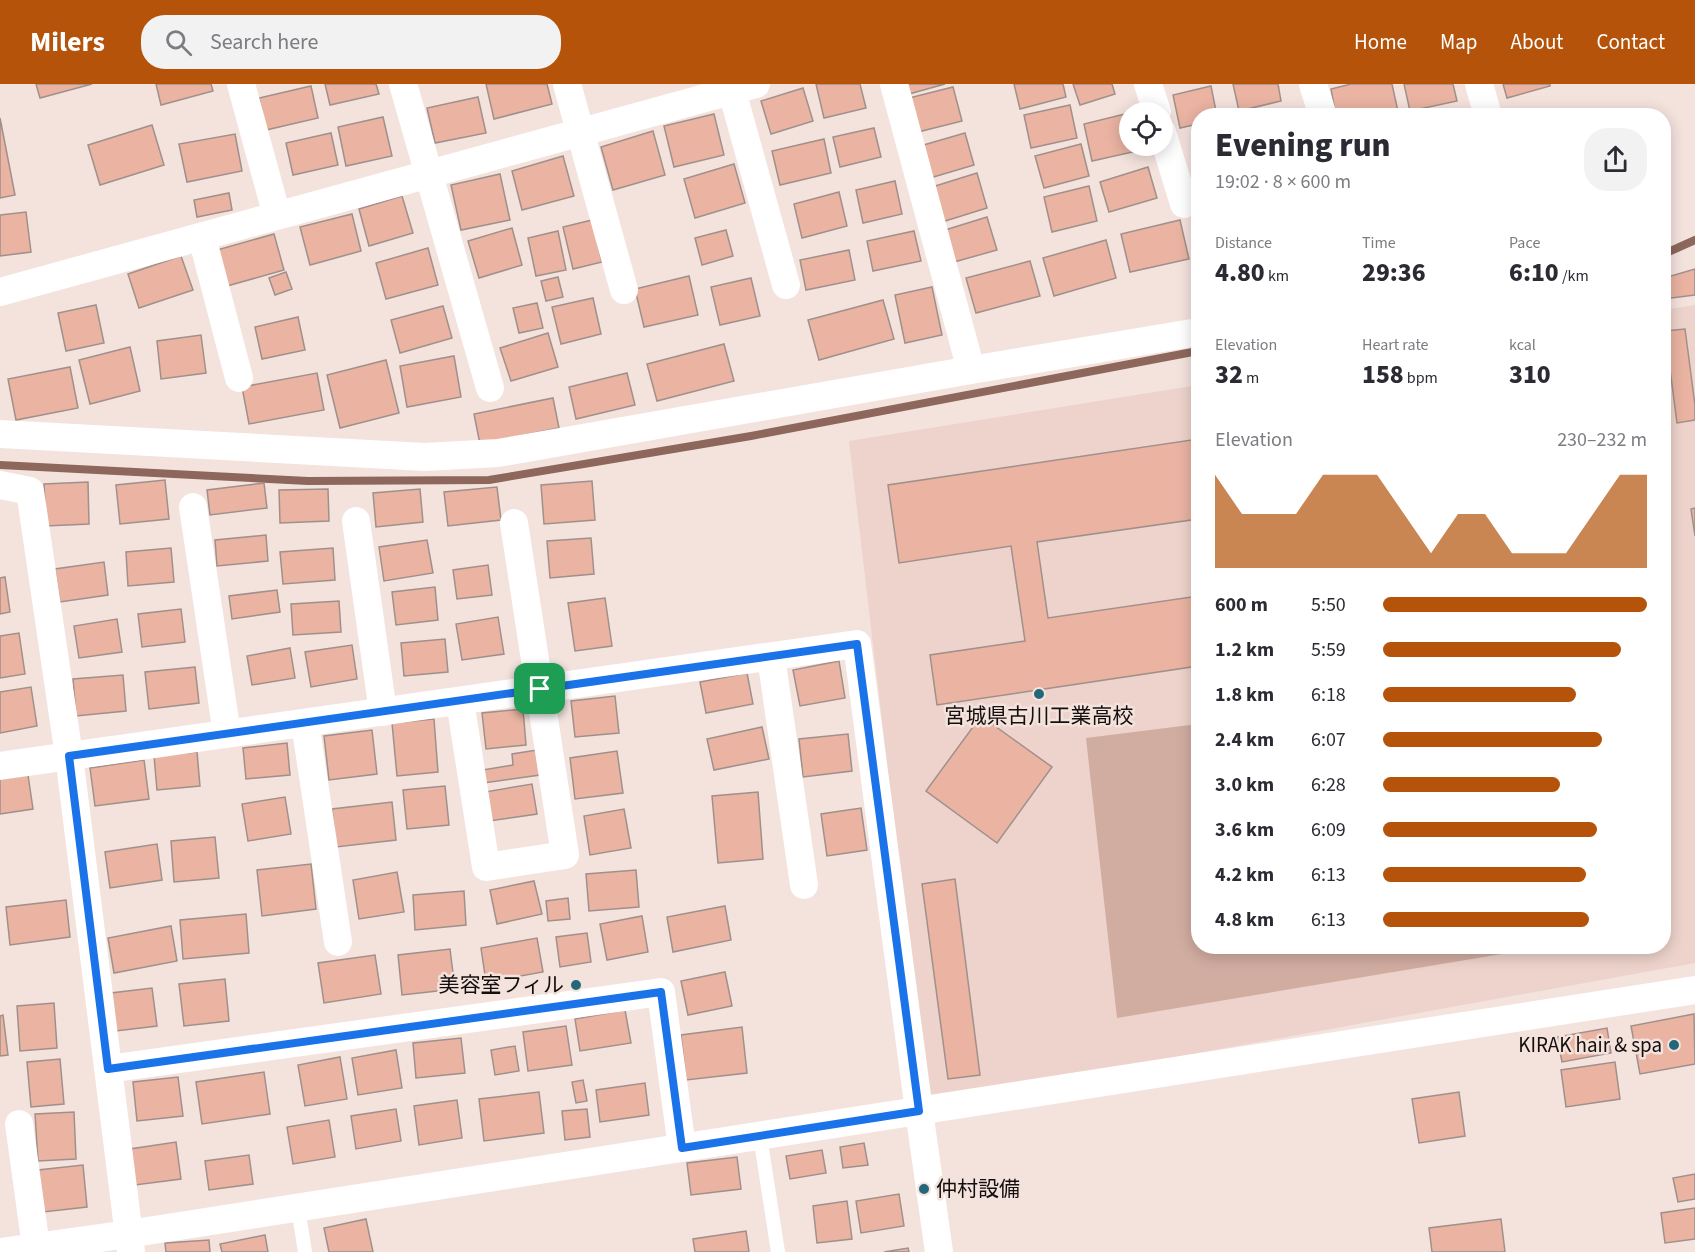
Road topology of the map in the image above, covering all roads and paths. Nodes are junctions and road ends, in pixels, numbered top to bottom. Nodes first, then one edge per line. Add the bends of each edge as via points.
1 (241, 84) edge
2 (403, 84) edge
3 (567, 84) edge
4 (894, 84) edge
5 (1148, 84) edge
6 (1314, 84) edge
7 (1479, 84) edge
8 (740, 86) edge
9 (1154, 102) edge
10 (1321, 108) edge
11 (1486, 108) edge
12 (580, 133) junction
13 (1169, 156) edge
14 (428, 174) junction
15 (1184, 204) dead end
16 (277, 216) junction
17 (202, 237) junction
18 (786, 285) dead end
19 (624, 290) dead end
20 (0, 292) edge
21 (1191, 333) edge
22 (971, 370) junction
23 (239, 378) dead end
24 (490, 388) dead end
25 (0, 434) edge
26 (1, 479) edge
27 (193, 507) dead end
28 (356, 520) dead end
29 (514, 523) dead end
30 (771, 657) junction
31 (540, 689) junction
32 (460, 700) junction
33 (383, 712) junction
34 (305, 723) junction
35 (227, 734) junction
36 (69, 756) junction
37 (0, 766) edge
38 (804, 885) dead end
39 (338, 942) dead end
40 (1695, 990) edge
41 (108, 1069) junction
42 (919, 1111) junction
43 (19, 1124) dead end
44 (760, 1136) junction
45 (682, 1148) junction
46 (298, 1208) junction
47 (129, 1243) edge
48 (36, 1247) junction
49 (1, 1252) edge
50 (305, 1252) edge
51 (778, 1252) edge
52 (939, 1252) edge

1 - 16 street
2 - 14 street
3 - 12 street
4 - 22 street
5 - 9 street
6 - 10 street
7 - 11 street
8 - 12 street
8 - 18 street
12 - 14 street
12 - 19 street
13 - 15 street
14 - 16 street
14 - 24 street
16 - 17 street
17 - 20 street
17 - 23 street
21 - 22 street
22 - 25 street via 498,453 425,457
26 - 36 street via 30,491
27 - 35 street
28 - 33 street
29 - 31 street
30 - 31 street
30 - 38 street
30 - 42 street via 857,644
31 - 32 street
31 - 32 street via 565,855 486,867
32 - 33 street
33 - 34 street
34 - 35 street
34 - 39 street
35 - 36 street
36 - 37 street
36 - 41 street
40 - 42 street
41 - 45 street via 661,992
41 - 47 street
42 - 44 street
42 - 52 street
43 - 48 street
44 - 45 street
44 - 51 lane
45 - 46 street
46 - 47 street
46 - 50 lane
47 - 48 street
48 - 49 street

